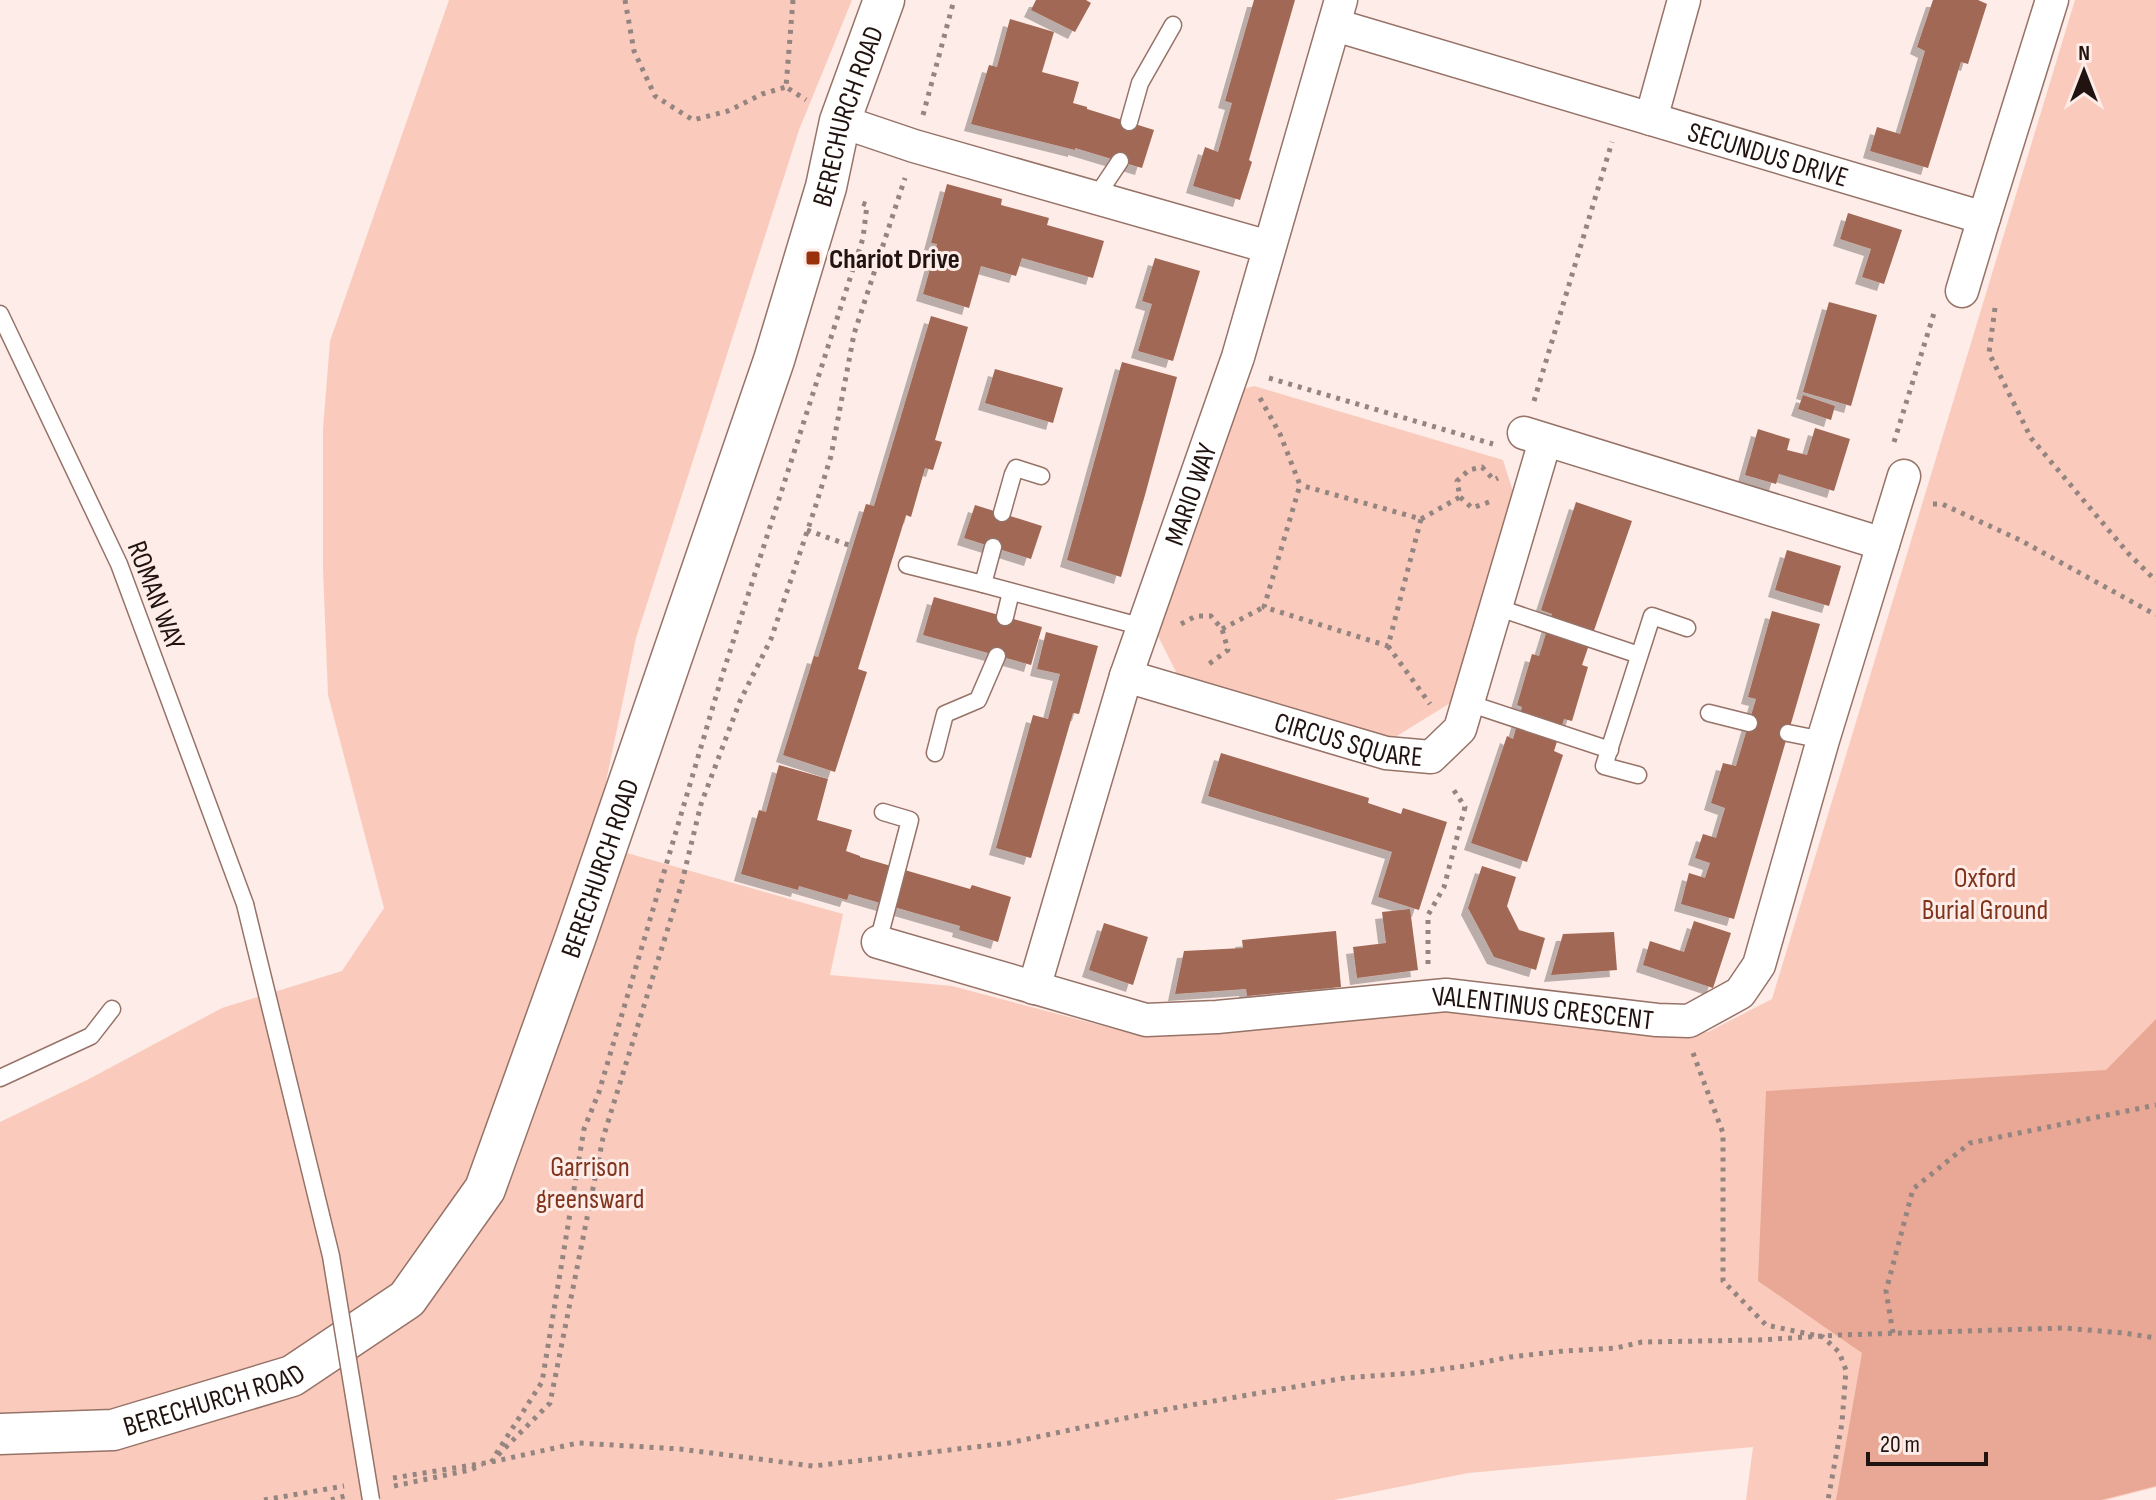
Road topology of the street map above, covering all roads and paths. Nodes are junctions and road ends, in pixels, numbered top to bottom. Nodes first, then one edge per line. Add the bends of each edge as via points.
1 (625, 0) edge
2 (793, 0) edge
3 (884, 0) edge
4 (954, 0) edge
5 (1684, 0) edge
6 (2052, 0) edge
7 (1338, 13) edge
8 (1173, 25) dead end
9 (786, 87) junction
10 (1636, 115) junction
11 (840, 121) junction
12 (1129, 122) dead end
13 (914, 146) junction
14 (1120, 161) dead end
15 (826, 187) junction
16 (1096, 197) junction
17 (1984, 218) junction
18 (1269, 247) junction
19 (1957, 283) junction
20 (0, 314) edge
21 (1241, 372) junction
22 (1522, 441) junction
23 (1491, 444) junction
24 (1505, 475) dead end
25 (1041, 476) dead end
26 (1494, 480) junction
27 (1300, 485) junction
28 (1900, 490) junction
29 (1460, 497) junction
30 (1002, 513) dead end
31 (1421, 519) junction
32 (807, 530) junction
33 (1883, 544) junction
34 (854, 547) dead end
35 (993, 547) dead end
36 (907, 565) dead end
37 (2156, 581) edge
38 (983, 584) junction
39 (1011, 592) junction
40 (1264, 607) junction
41 (1496, 607) junction
42 (2156, 615) edge
43 (1005, 617) dead end
44 (1687, 628) dead end
45 (1222, 629) junction
46 (1158, 632) junction
47 (1388, 646) junction
48 (1639, 655) junction
49 (997, 656) dead end
50 (1205, 667) dead end
51 (1126, 676) junction
52 (1468, 703) junction
53 (1709, 713) dead end
54 (1749, 723) dead end
55 (1788, 733) dead end
56 (1823, 740) junction
57 (1440, 749) junction
58 (1610, 750) junction
59 (935, 753) dead end
60 (1638, 775) dead end
61 (883, 812) dead end
62 (878, 942) joint
63 (1034, 988) junction
64 (1428, 997) junction
65 (112, 1009) dead end
66 (1689, 1021) junction
67 (0, 1078) edge
68 (2156, 1105) edge
69 (1893, 1333) junction
70 (1823, 1337) junction
71 (2156, 1338) edge
72 (0, 1434) edge
73 (491, 1462) junction
74 (370, 1494) edge
75 (331, 1500) edge
76 (1828, 1500) edge

1 - 9 path via 634,51 655,96 693,120
2 - 9 path
3 - 11 street, BERECHURCH ROAD
4 - 13 path
5 - 10 street
6 - 17 street
7 - 10 street, SECUNDUS DRIVE
7 - 18 street, MARIO WAY
8 - 12 lane via 1140,83
9 - 11 path
10 - 17 street, SECUNDUS DRIVE
10 - 22 path
11 - 13 street
11 - 15 street, BERECHURCH ROAD
13 - 16 street
13 - 32 path via 854,334 831,456
14 - 16 lane
15 - 72 street, BERECHURCH ROAD via 774,360 485,1189 407,1299 292,1376 113,1430
15 - 73 path via 867,205 863,238 584,1129 542,1382
16 - 18 street
17 - 19 street
18 - 21 street, MARIO WAY
19 - 28 path via 1890,456 1888,469
19 - 37 path via 1999,281 1989,353 2031,438
20 - 74 lane, ROMAN WAY, bridge via 119,564 245,904 331,1256
21 - 23 path
21 - 27 path via 1280,434
21 - 46 street, MARIO WAY
22 - 23 path
22 - 23 path via 1517,451
22 - 33 street
22 - 41 street, CIRCUS SQUARE
24 - 26 path
25 - 30 lane via 1016,468
26 - 29 path via 1498,493 1488,503 1472,508
26 - 29 path via 1482,467 1469,470 1457,481
27 - 31 path
27 - 40 path
28 - 33 street, VALENTINUS CRESCENT
28 - 42 path via 2020,540
29 - 31 path
31 - 47 path
32 - 34 path
32 - 73 path via 771,639 740,701 701,804 603,1138 550,1403
33 - 56 street, VALENTINUS CRESCENT
35 - 38 lane
36 - 38 lane
38 - 39 lane
39 - 43 lane
39 - 46 lane
40 - 45 path
40 - 47 path
41 - 48 lane
41 - 52 street, CIRCUS SQUARE
44 - 48 lane via 1652,616
45 - 46 path via 1211,616 1196,616
45 - 50 path via 1228,650
46 - 51 street, MARIO WAY
47 - 57 path via 1432,708
48 - 58 lane
49 - 59 lane via 978,700 945,714
51 - 57 street, CIRCUS SQUARE via 1386,753
51 - 63 street, MARIO WAY
52 - 57 street, CIRCUS SQUARE via 1460,729
52 - 58 lane
53 - 54 lane
55 - 56 lane
56 - 66 street, VALENTINUS CRESCENT via 1759,965 1740,993
57 - 64 path via 1465,807 1444,887 1428,915
58 - 60 lane via 1604,766
61 - 62 lane via 910,820
62 - 63 street, VALENTINUS CRESCENT
63 - 64 street, VALENTINUS CRESCENT via 1146,1020
64 - 66 street, VALENTINUS CRESCENT
65 - 67 lane via 91,1036
66 - 70 path via 1689,1041 1723,1133 1723,1281 1766,1325
68 - 69 path via 1970,1143 1913,1189 1886,1291
69 - 70 path
69 - 71 path via 2064,1328
70 - 73 path via 1642,1342 1345,1378 1009,1443 813,1466 578,1443
70 - 76 path via 1839,1352 1846,1370
73 - 74 path
74 - 75 path

